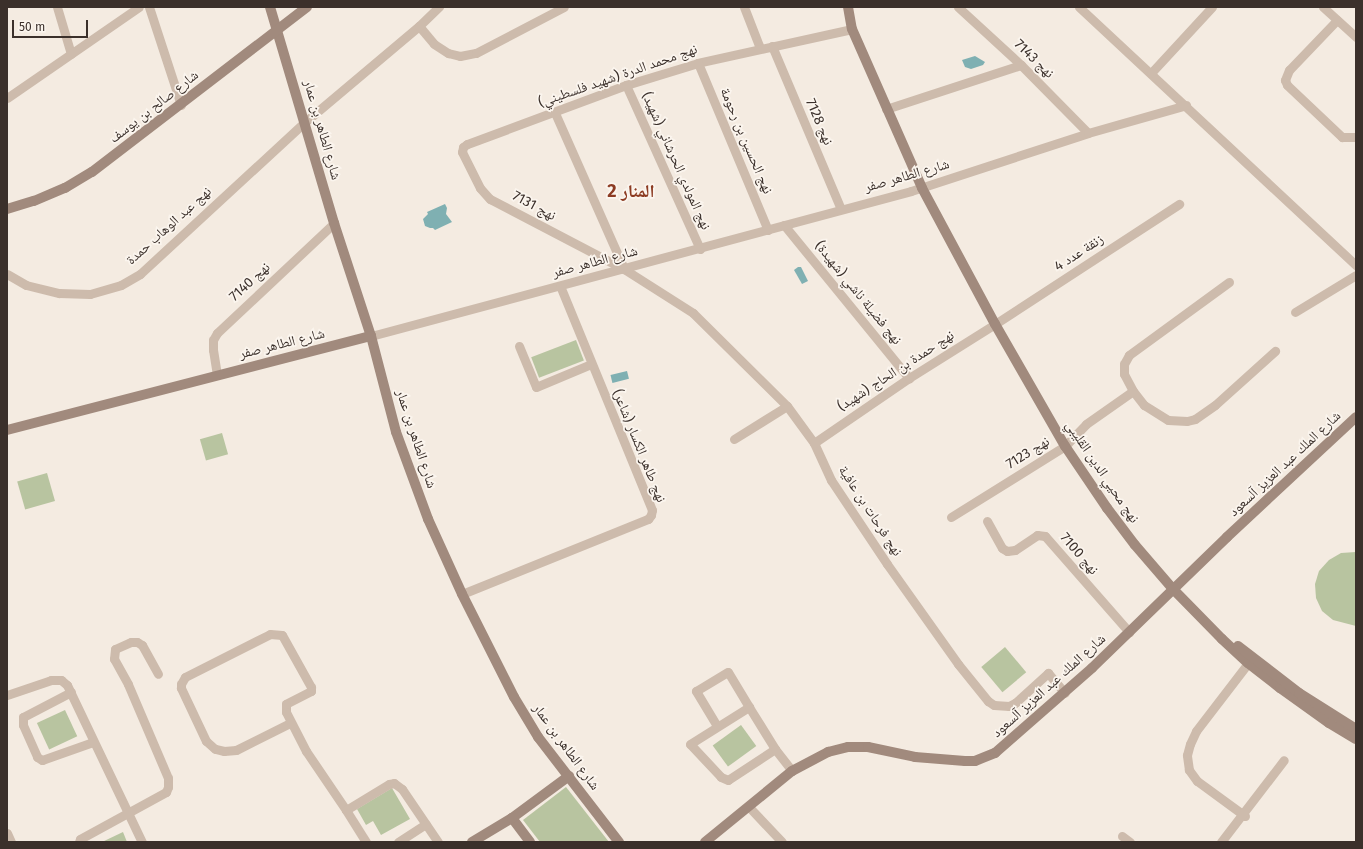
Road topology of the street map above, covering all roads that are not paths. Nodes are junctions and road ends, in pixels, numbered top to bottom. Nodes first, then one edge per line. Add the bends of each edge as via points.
1 (57, 7) edge
2 (139, 7) edge
3 (149, 7) edge
4 (270, 7) edge
5 (307, 7) edge
6 (439, 7) edge
7 (564, 7) edge
8 (744, 7) edge
9 (848, 7) edge
10 (958, 7) edge
11 (1079, 7) edge
12 (1212, 7) edge
13 (1323, 7) edge
14 (1337, 20) junction
15 (419, 26) junction
16 (278, 29) junction
17 (852, 29) junction
18 (1355, 33) edge
19 (772, 46) junction
20 (760, 48) junction
21 (71, 54) junction
22 (698, 62) junction
23 (1022, 65) junction
24 (1151, 73) junction
25 (626, 86) junction
26 (7, 98) edge
27 (181, 105) junction
28 (1186, 105) junction
29 (886, 109) junction
30 (555, 112) junction
31 (305, 122) junction
32 (1088, 132) junction
33 (1356, 137) edge
34 (468, 144) joint
35 (922, 188) junction
36 (1179, 204) dead end
37 (7, 209) edge
38 (841, 209) junction
39 (334, 223) junction
40 (784, 225) junction
41 (768, 230) junction
42 (700, 249) junction
43 (1356, 265) edge
44 (624, 269) junction
45 (7, 274) edge
46 (1356, 275) edge
47 (1229, 282) dead end
48 (560, 286) junction
49 (1295, 312) dead end
50 (995, 324) junction
51 (370, 336) junction
52 (519, 346) dead end
53 (1275, 351) dead end
54 (591, 364) junction
55 (217, 376) junction
56 (909, 378) junction
57 (1133, 391) junction
58 (787, 406) junction
59 (1356, 417) edge
60 (7, 430) edge
61 (734, 439) dead end
62 (814, 443) junction
63 (1065, 446) junction
64 (951, 517) dead end
65 (987, 520) dead end
66 (1174, 589) junction
67 (462, 594) junction
68 (1130, 632) junction
69 (1250, 660) junction
70 (158, 674) dead end
71 (71, 692) junction
72 (1065, 693) junction
73 (7, 695) edge
74 (750, 707) junction
75 (290, 723) junction
76 (717, 726) junction
77 (1356, 730) edge
78 (1356, 739) edge
79 (93, 742) junction
80 (775, 749) junction
81 (1284, 760) dead end
82 (792, 771) junction
83 (569, 776) junction
84 (749, 807) junction
85 (346, 810) junction
86 (128, 814) junction
87 (1244, 815) junction
88 (512, 818) junction
89 (426, 824) junction
90 (7, 833) edge
91 (1122, 836) dead end
92 (11, 842) edge
93 (79, 842) edge
94 (142, 842) edge
95 (366, 842) edge
96 (398, 842) edge
97 (438, 842) edge
98 (472, 842) edge
99 (530, 842) edge
100 (619, 842) edge
101 (705, 842) edge
102 (782, 842) edge
103 (1130, 842) edge
104 (1221, 842) edge

1 - 21 street
2 - 21 street
3 - 27 street
4 - 16 street, شارع الطاهر بن عمار
5 - 16 street, شارع صالح بن يوسف
6 - 15 street, نهج عبد الوهاب حمدة
7 - 15 street via 476,53 460,56 448,53 434,44
8 - 20 street
9 - 17 street, نهج محيي الدين القليبي
10 - 23 street, نهج 7143
11 - 24 street
12 - 24 street
13 - 14 street
14 - 18 street
14 - 33 street via 1289,70 1285,80 1287,85 1342,136
15 - 31 street, نهج عبد الوهاب حمدة
16 - 27 street, شارع صالح بن يوسف
16 - 31 street, شارع الطاهر بن عمار
17 - 19 street, نهج محمد الدرة (شهيد فلسطيني)
17 - 29 street, نهج محيي الدين القليبي
19 - 20 street, نهج محمد الدرة (شهيد فلسطيني)
19 - 38 street, نهج 7128
20 - 22 street, نهج محمد الدرة (شهيد فلسطيني)
21 - 26 street
22 - 25 street, نهج محمد الدرة (شهيد فلسطيني)
22 - 41 street, نهج الحسين بن رحومة
23 - 29 street
23 - 32 street, نهج 7143
24 - 28 street
25 - 30 street, نهج محمد الدرة (شهيد فلسطيني)
25 - 42 street, نهج المولدي الحرشاني (شهيد)
27 - 37 street, شارع صالح بن يوسف via 92,172 65,188
28 - 32 street, شارع الطاهر صفر
28 - 43 street
29 - 35 street, نهج محيي الدين القليبي
30 - 34 street, نهج محمد الدرة (شهيد فلسطيني)
30 - 44 street
31 - 39 street, شارع الطاهر بن عمار
31 - 45 street, نهج عبد الوهاب حمدة via 140,274 121,285 90,294 59,293 26,285
32 - 35 street, شارع الطاهر صفر
34 - 44 street, نهج 7131 via 462,147 463,156 480,188 490,199
35 - 38 street, شارع الطاهر صفر
35 - 50 street, نهج محيي الدين القليبي
36 - 50 street, زنقة عدد 4
38 - 40 street, شارع الطاهر صفر
39 - 51 street, شارع الطاهر بن عمار
39 - 55 street, نهج 7140 via 217,333 213,340
40 - 41 street, شارع الطاهر صفر
40 - 56 street, نهج فضيلة ناشي (شهيدة)
41 - 42 street, شارع الطاهر صفر
42 - 44 street, شارع الطاهر صفر
44 - 48 street, شارع الطاهر صفر
44 - 58 street, نهج فرحات بن عافية via 693,313
46 - 49 street
47 - 57 street via 1129,355 1124,364 1124,374
48 - 51 street, شارع الطاهر صفر
48 - 54 street, نهج طاهر الكسار (شاعر)
50 - 56 street, نهج حمدة بن الحاج (شهيد)
50 - 63 street, نهج محيي الدين القليبي
51 - 55 street, شارع الطاهر صفر
51 - 67 street, شارع الطاهر بن عمار via 396,432 428,519
52 - 54 street via 536,387
53 - 57 street via 1215,405 1195,419 1182,422 1168,420 1144,405
54 - 67 street, نهج طاهر الكسار (شاعر) via 652,510 651,515 648,519
55 - 60 street, شارع الطاهر صفر
56 - 62 street, نهج حمدة بن الحاج (شهيد)
57 - 63 street, نهج 7123 via 1086,424
58 - 61 street
58 - 62 street, نهج فرحات بن عافية
59 - 66 street, شارع الملك عبد العزيز آلسعود
62 - 72 street, نهج فرحات بن عافية via 839,493 953,658 983,697 994,705 1009,706 1048,673
63 - 64 street, نهج 7123
63 - 66 street, نهج محيي الدين القليبي via 1126,532
65 - 68 street, نهج 7100 via 1002,548 1007,551 1015,550 1038,535 1045,536
66 - 68 street, شارع الملك عبد العزيز آلسعود
66 - 69 street, نهج محيي الدين القليبي via 1222,639
67 - 83 street, شارع الطاهر بن عمار via 514,697 538,737
68 - 72 street, شارع الملك عبد العزيز آلسعود
69 - 77 street, نهج محيي الدين القليبي
69 - 78 street, نهج محيي الدين القليبي via 1329,723
69 - 87 street via 1196,731 1187,755 1189,770 1197,781
70 - 86 street via 142,645 137,642 115,649 114,659 168,778 166,792
71 - 73 street via 61,680 51,680
71 - 79 street
71 - 79 street via 23,718 23,725 37,757 42,760
72 - 82 street, شارع الملك عبد العزيز آلسعود via 1003,748 976,761 934,759 868,747 848,747 828,752
74 - 76 street
74 - 76 street via 728,672 696,691
74 - 80 street
75 - 75 street via 286,704 311,691 311,687 282,635 270,634 185,677 182,684 181,688 206,741 215,748 224,751 236,750
75 - 85 street via 306,752
76 - 80 street via 690,744 725,780 732,779
79 - 86 street
80 - 82 street
81 - 87 street
82 - 84 street, شارع الملك عبد العزيز آلسعود
83 - 88 street
83 - 100 street, شارع الطاهر بن عمار
84 - 101 street, شارع الملك عبد العزيز آلسعود
84 - 102 street
85 - 89 street via 388,784 394,783 402,789
85 - 95 street
86 - 93 street via 80,839
86 - 94 street
87 - 104 street
88 - 98 street
88 - 99 street
89 - 96 street
89 - 97 street
90 - 92 street
91 - 103 street

